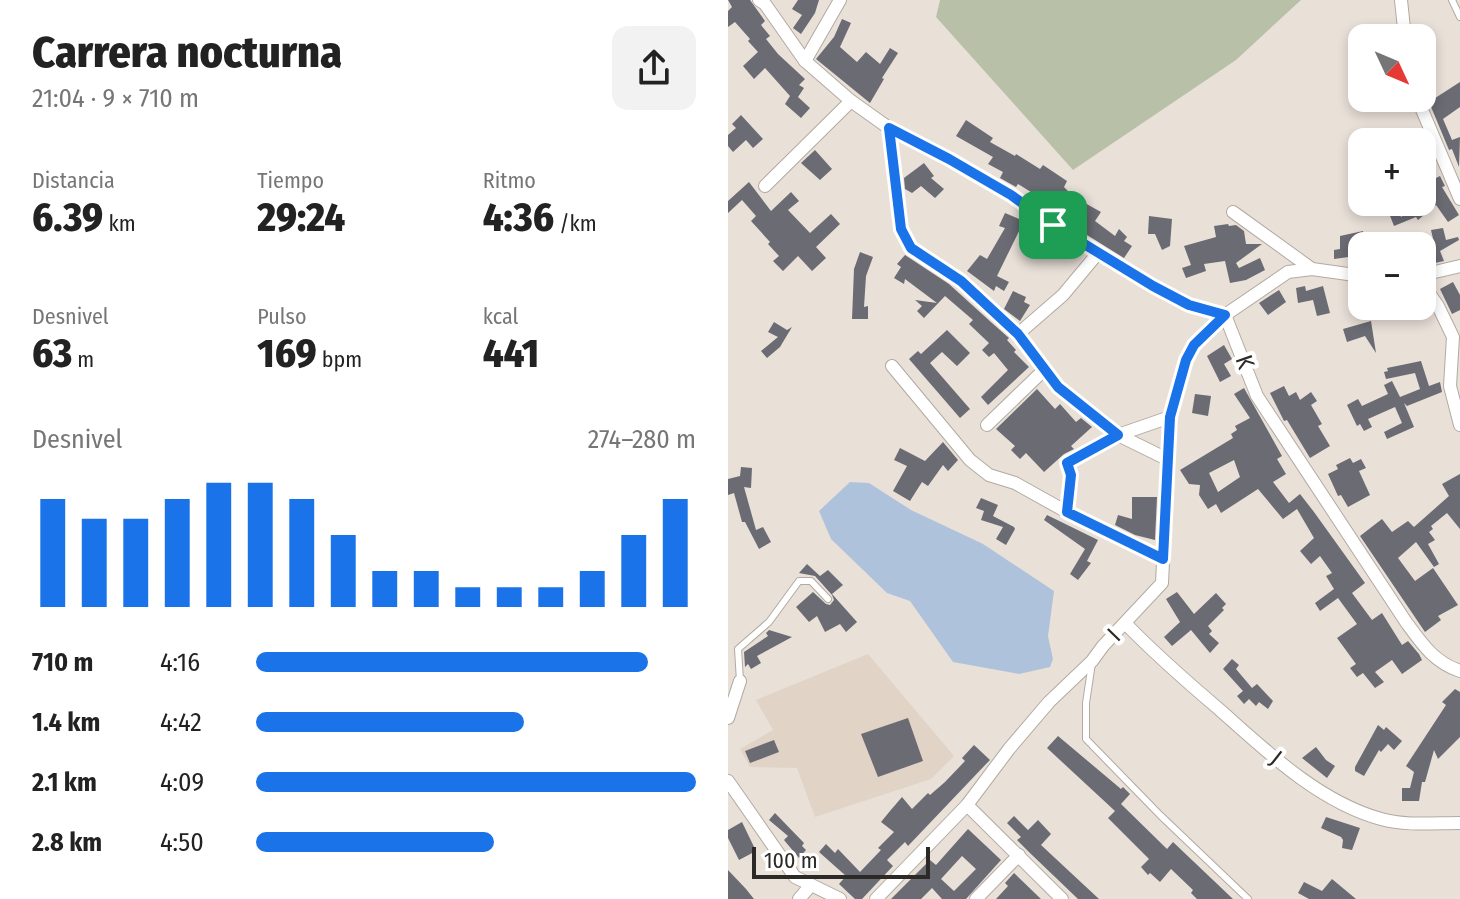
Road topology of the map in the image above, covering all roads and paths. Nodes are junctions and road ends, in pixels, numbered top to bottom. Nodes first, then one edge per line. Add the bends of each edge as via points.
1 (759, 0) edge
2 (840, 0) edge
3 (1401, 0) edge
4 (1452, 0) edge
5 (1460, 17) edge
6 (1404, 24) edge
7 (805, 61) junction
8 (851, 101) junction
9 (1423, 112) edge
10 (889, 128) junction
11 (765, 186) dead end
12 (1460, 199) edge
13 (1233, 212) dead end
14 (1098, 253) junction
15 (1460, 266) edge
16 (1312, 269) junction
17 (1436, 272) edge
18 (1348, 274) edge
19 (1436, 303) edge
20 (1225, 315) junction
21 (1456, 333) edge
22 (1018, 334) junction
23 (892, 366) dead end
24 (1045, 369) junction
25 (1170, 417) junction
26 (987, 425) dead end
27 (1460, 425) edge
28 (1118, 435) junction
29 (1167, 459) junction
30 (1067, 512) junction
31 (1163, 559) junction
32 (828, 599) dead end
33 (1125, 623) junction
34 (1092, 661) junction
35 (1460, 671) edge
36 (740, 681) joint
37 (728, 718) edge
38 (728, 781) edge
39 (967, 805) junction
40 (1460, 823) edge
41 (1019, 855) junction
42 (811, 885) junction
43 (799, 899) edge
44 (840, 899) edge
45 (876, 899) edge
46 (976, 899) edge
47 (1062, 899) edge
48 (1248, 899) edge

1 - 7 street
2 - 7 street
3 - 6 street
4 - 5 lane
7 - 8 street
8 - 10 street
8 - 11 street
9 - 12 street
10 - 14 street via 999,188
10 - 22 street via 901,229 911,248 961,281
13 - 16 street
14 - 20 street via 1189,305
14 - 22 street via 1063,295
15 - 17 street
16 - 18 street
16 - 20 street, I via 1288,272
19 - 21 street
20 - 25 street, I via 1190,352
20 - 35 street, K via 1257,396 1370,569 1428,653
21 - 27 street via 1450,386
22 - 24 street
23 - 30 street via 970,460 989,475
24 - 26 street
24 - 28 street via 1058,387
25 - 28 street
25 - 29 street, I
28 - 29 street
28 - 30 street via 1067,463
29 - 31 street, I
30 - 31 street
31 - 33 street, I via 1162,583
32 - 36 lane via 811,581 799,581 769,622 738,649
33 - 34 street, I
33 - 40 street, J via 1255,742 1322,791 1383,820
34 - 39 street, I via 1039,714
34 - 48 lane via 1086,739
36 - 37 street
38 - 42 street via 795,877
39 - 41 street
39 - 45 street, I
41 - 46 street
41 - 47 street
42 - 43 street
42 - 44 street

